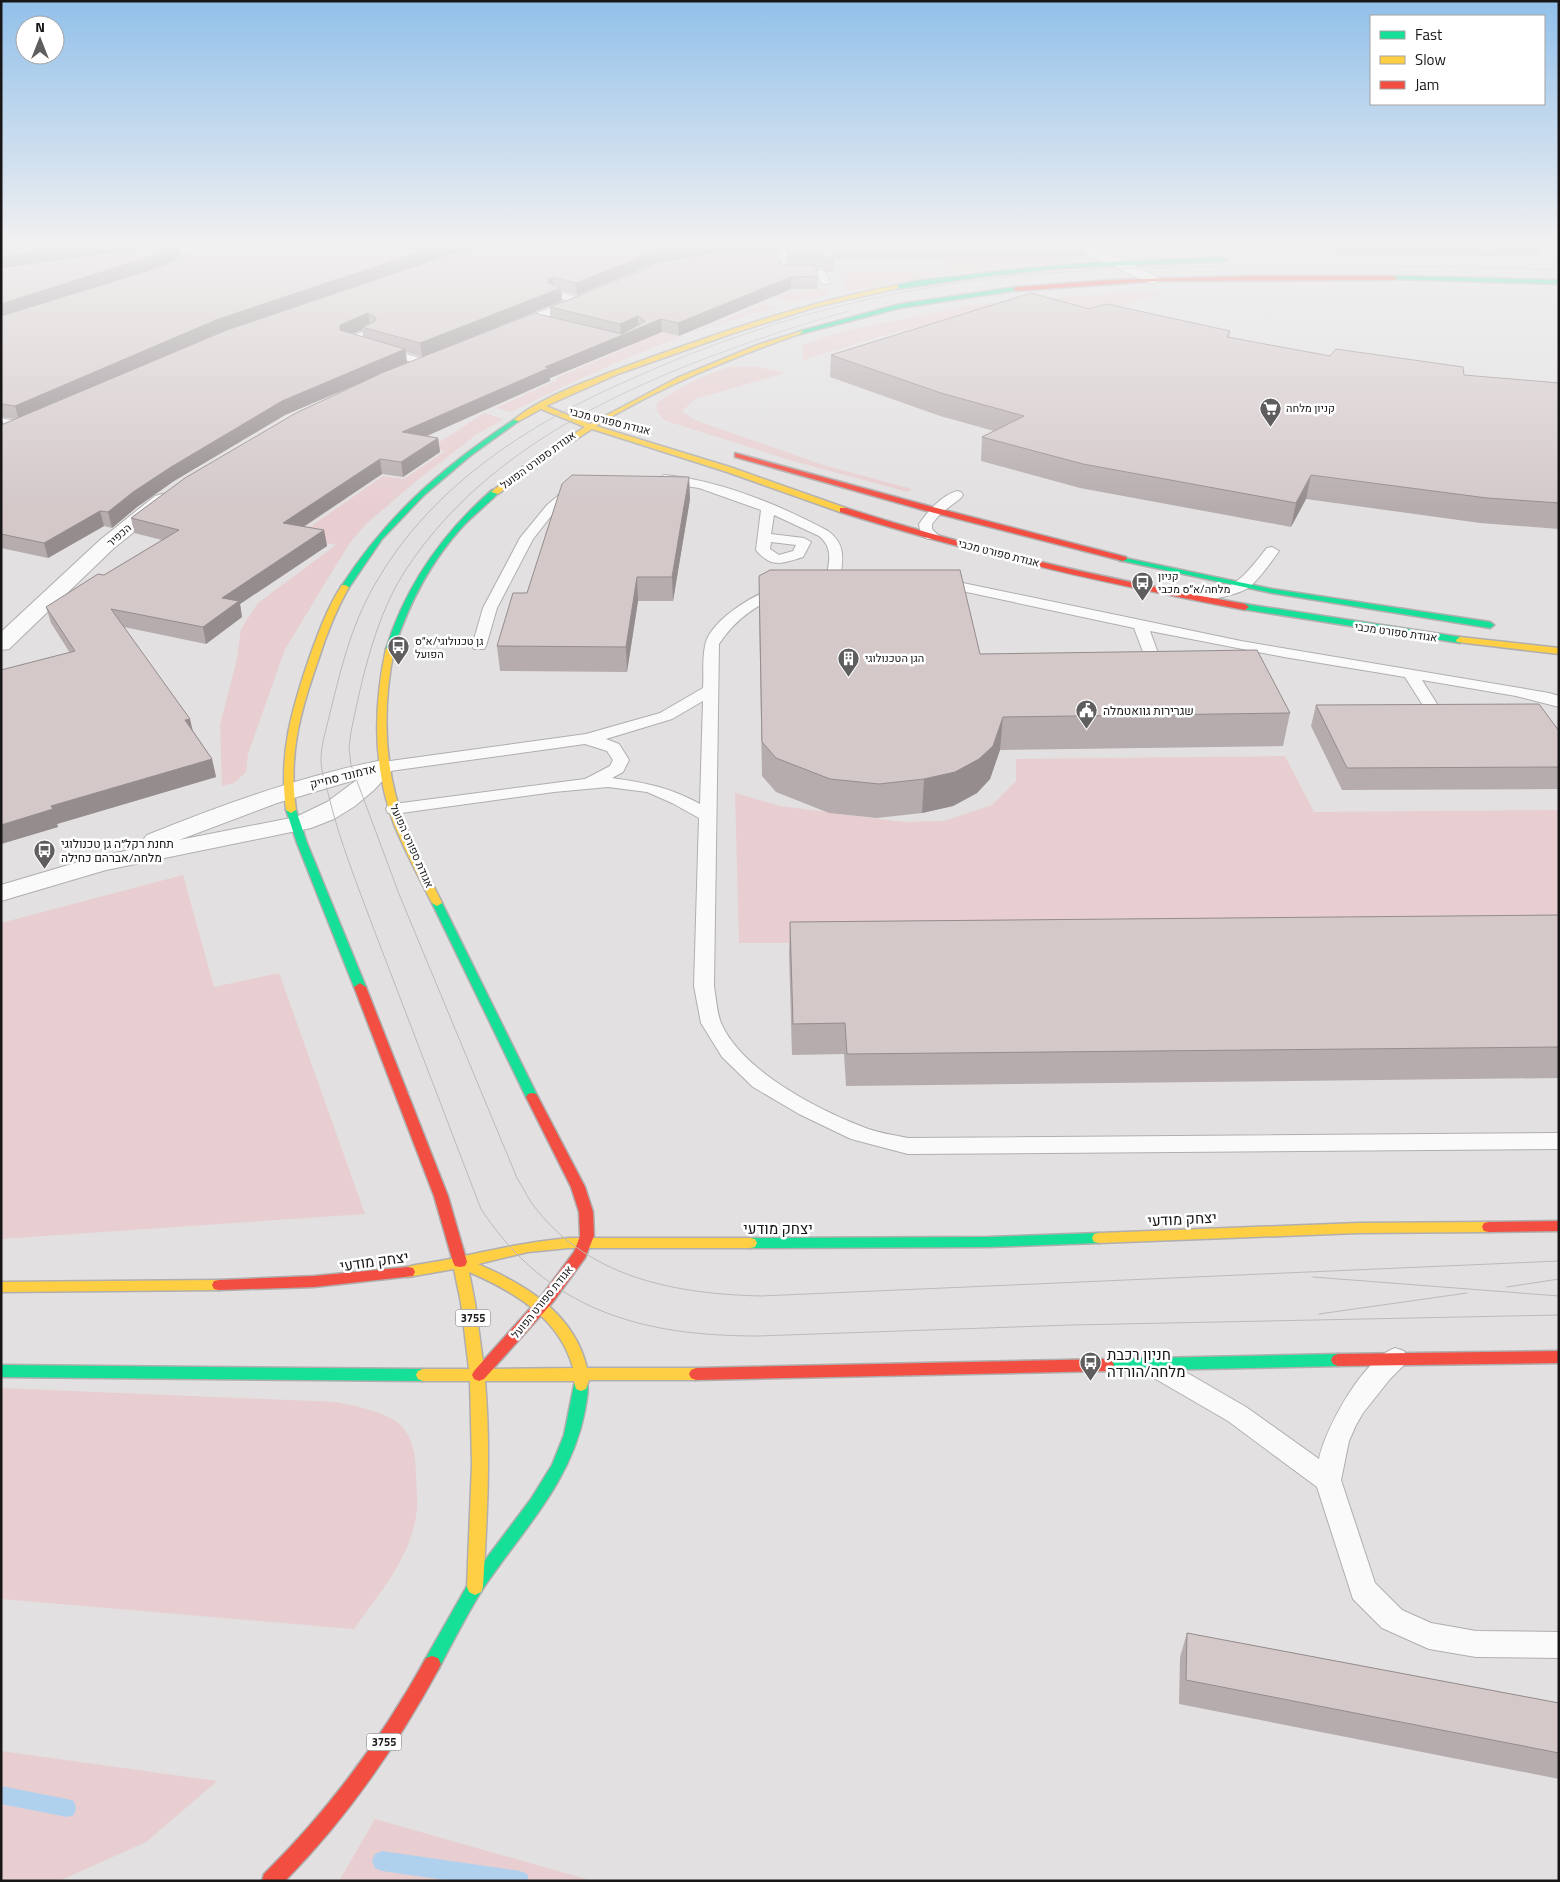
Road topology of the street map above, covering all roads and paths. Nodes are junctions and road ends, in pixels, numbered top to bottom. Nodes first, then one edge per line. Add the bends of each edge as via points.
1 (369, 333) edge
2 (501, 333) edge
3 (727, 333) edge
4 (799, 333) edge
5 (496, 335) edge
6 (443, 356) edge
7 (426, 363) junction
8 (402, 372) edge
9 (540, 406) junction
10 (603, 417) junction
11 (42, 418) edge
12 (1, 421) edge
13 (626, 423) dead end
14 (24, 426) junction
15 (587, 426) junction
16 (1, 436) edge
17 (723, 451) dead end
18 (653, 477) edge
19 (588, 486) edge
20 (174, 492) edge
21 (957, 495) dead end
22 (768, 508) junction
23 (936, 511) junction
24 (932, 536) junction
25 (764, 537) dead end
26 (1272, 551) dead end
27 (850, 578) edge
28 (833, 579) junction
29 (923, 580) edge
30 (815, 583) edge
31 (1243, 585) junction
32 (797, 586) edge
33 (1177, 595) junction
34 (1140, 624) junction
35 (1506, 628) dead end
36 (1, 644) edge
37 (479, 646) dead end
38 (1559, 650) edge
39 (1157, 670) edge
40 (1410, 673) junction
41 (710, 691) junction
42 (1559, 702) edge
43 (1434, 712) edge
44 (586, 739) junction
45 (383, 766) junction
46 (584, 784) junction
47 (288, 791) junction
48 (394, 809) junction
49 (708, 816) junction
50 (296, 825) junction
51 (102, 863) junction
52 (1, 893) edge
53 (1559, 1141) edge
54 (1559, 1226) edge
55 (586, 1243) junction
56 (460, 1262) junction
57 (1, 1287) edge
58 (541, 1307) junction
59 (1559, 1357) edge
60 (1395, 1358) junction
61 (1149, 1363) junction
62 (1, 1371) edge
63 (582, 1374) junction
64 (479, 1375) junction
65 (1328, 1480) junction
66 (475, 1587) junction
67 (1559, 1645) edge
68 (271, 1881) edge

1 - 7 lane via 348,340
2 - 5 street
3 - 9 street via 582,386
4 - 10 street, אגודת ספורט הפועל via 715,363
6 - 7 street
7 - 8 street
9 - 10 street, אגודת ספורט מכבי
9 - 15 street, אגודת ספורט מכבי
9 - 47 street via 426,488 389,524 356,566 328,617 299,698 288,743
10 - 13 street, אגודת ספורט מכבי
10 - 15 street, אגודת ספורט הפועל
11 - 14 street
12 - 14 lane
14 - 16 street
15 - 24 street, אגודת ספורט מכבי
15 - 45 street, אגודת ספורט הפועל via 515,475 474,511 448,537 415,585 398,618 382,683
17 - 23 street, אגודת ספורט מכבי
18 - 22 lane via 703,485
19 - 37 lane via 570,492 551,508 527,538 490,608
20 - 36 street, הכפיר via 107,544
21 - 23 lane
22 - 25 lane
22 - 28 lane via 830,537 837,550
23 - 24 lane via 925,524
23 - 31 street, אגודת ספורט מכבי
24 - 33 street, אגודת ספורט מכבי
26 - 31 lane
27 - 28 lane
28 - 30 lane
29 - 34 lane
31 - 33 lane via 1220,594
31 - 35 street, אגודת ספורט מכבי
32 - 41 lane via 745,606 721,627 712,644
33 - 38 street, אגודת ספורט מכבי via 1390,632
34 - 39 lane
34 - 40 lane
40 - 42 lane
40 - 43 lane
41 - 44 lane via 666,716 620,732
41 - 49 lane
44 - 45 lane
44 - 46 lane via 613,746 621,760 616,769 606,776
45 - 47 street, אדמונד סחייק
45 - 48 street, אגודת ספורט הפועל
45 - 50 street, אדמונד סחייק via 341,804 324,815
46 - 48 lane
46 - 49 lane via 608,782 650,788 678,798
47 - 50 street
47 - 51 street, אדמונד סחייק
48 - 55 street, אגודת ספורט הפועל via 487,1007 575,1180 585,1206
49 - 53 lane via 704,986 711,1023 729,1052 760,1082 859,1134 908,1146
50 - 51 street, אדמונד סחייק
50 - 56 street via 415,1126 441,1196
51 - 52 street, אדמונד סחייק
54 - 55 street, יצחק מודעי via 1358,1228 988,1242
55 - 56 street, יצחק מודעי via 528,1247
55 - 58 street, אגודת ספורט הפועל
56 - 57 street, יצחק מודעי via 378,1277 312,1283
56 - 58 street, 3755 via 511,1286
56 - 64 street, 3755 via 474,1321
58 - 63 street, 3755 via 568,1336
58 - 64 street, אגודת ספורט הפועל
59 - 60 street
60 - 61 street
60 - 65 lane via 1346,1420 1336,1441
61 - 63 street via 723,1374
61 - 65 lane via 1237,1414
62 - 64 street
63 - 64 street
63 - 66 street, 3755 via 573,1435 561,1462 523,1524
64 - 66 street, 3755 via 480,1487
65 - 67 lane via 1363,1590 1392,1619 1429,1636 1476,1644
66 - 68 street, 3755 via 424,1680 374,1757 321,1828

